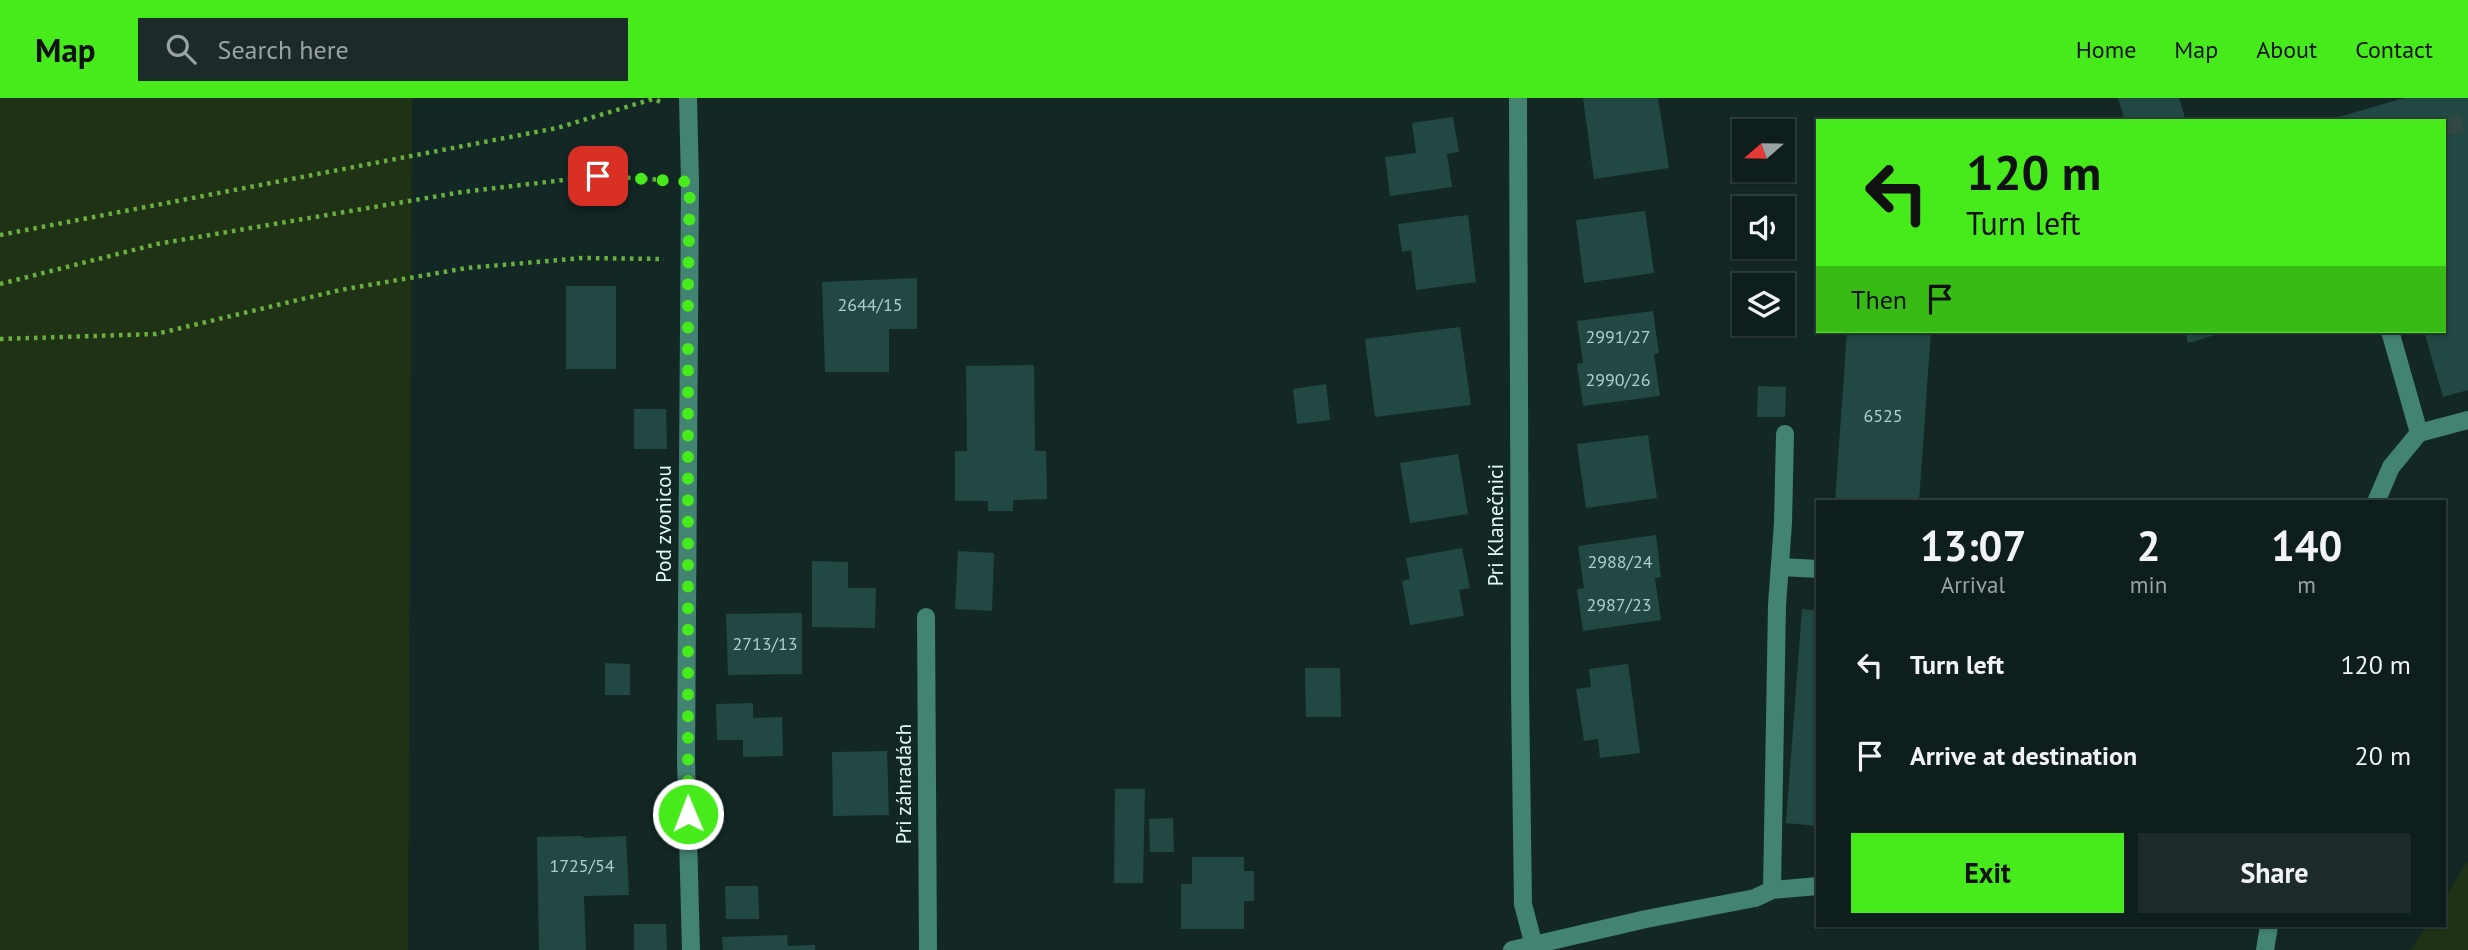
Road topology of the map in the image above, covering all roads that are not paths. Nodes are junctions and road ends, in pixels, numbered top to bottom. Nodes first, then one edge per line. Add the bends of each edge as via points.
1 (1518, 98) edge
2 (689, 104) edge
3 (2391, 333) edge
4 (2468, 420) edge
5 (2418, 433) junction
6 (1785, 434) dead end
7 (2377, 500) edge
8 (1781, 567) junction
9 (1816, 569) edge
10 (926, 617) dead end
11 (1816, 886) edge
12 (1772, 890) junction
13 (2269, 927) edge
14 (1535, 948) edge
15 (691, 950) edge
16 (928, 950) edge
17 (1511, 950) edge
18 (2265, 950) edge

1 - 14 street, Pri Klanečnici via 1523,904
2 - 15 street, Pod zvonicou via 686,760
3 - 5 street
4 - 5 street
5 - 7 street via 2391,467
6 - 8 street
8 - 9 street
8 - 12 street
10 - 16 street, Pri záhradách
11 - 12 street
12 - 14 street via 1755,898 1646,919
13 - 18 street
14 - 17 street

